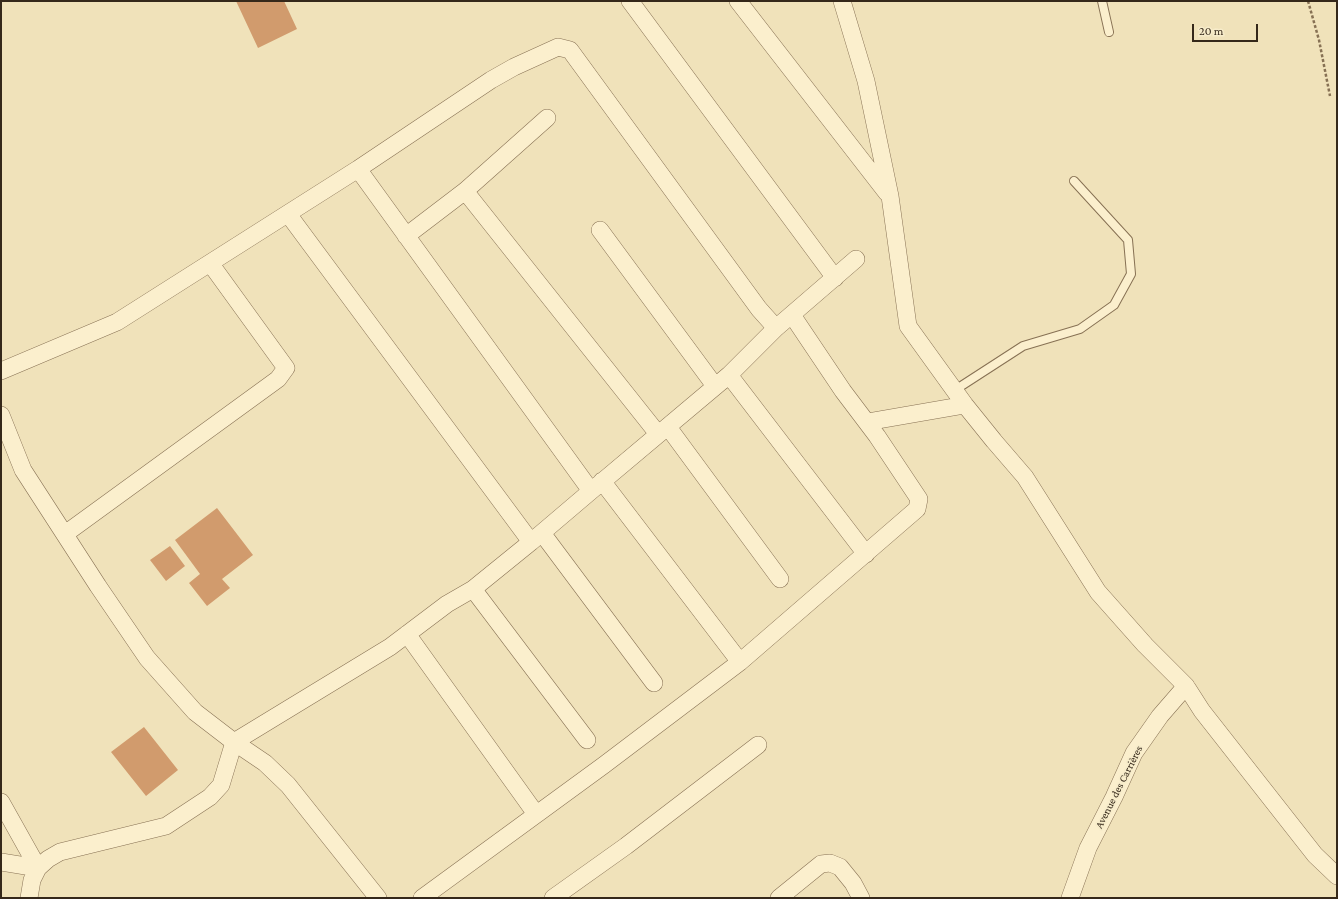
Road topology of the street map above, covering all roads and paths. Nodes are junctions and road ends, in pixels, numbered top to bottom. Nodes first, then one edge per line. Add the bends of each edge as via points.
1 (630, 1) edge
2 (738, 1) edge
3 (842, 1) edge
4 (1102, 1) edge
5 (1308, 1) edge
6 (1109, 32) dead end
7 (1330, 96) dead end
8 (547, 118) dead end
9 (358, 169) junction
10 (1074, 181) dead end
11 (465, 191) junction
12 (890, 196) junction
13 (288, 214) junction
14 (600, 230) dead end
15 (406, 236) junction
16 (856, 259) dead end
17 (210, 263) junction
18 (835, 278) junction
19 (792, 315) junction
20 (776, 328) junction
21 (1, 371) edge
22 (729, 374) junction
23 (715, 386) junction
24 (954, 390) junction
25 (965, 405) junction
26 (1, 414) edge
27 (867, 422) junction
28 (663, 430) junction
29 (596, 486) junction
30 (65, 534) junction
31 (537, 538) junction
32 (866, 554) junction
33 (780, 579) dead end
34 (473, 589) junction
35 (407, 634) junction
36 (740, 662) junction
37 (654, 683) dead end
38 (1186, 686) junction
39 (587, 740) dead end
40 (234, 742) junction
41 (758, 745) dead end
42 (1, 802) edge
43 (536, 814) junction
44 (1, 862) edge
45 (38, 868) junction
46 (1337, 876) edge
47 (29, 898) edge
48 (378, 898) edge
49 (422, 898) edge
50 (553, 898) edge
51 (778, 898) edge
52 (861, 898) edge
53 (1070, 898) edge

1 - 18 street
2 - 12 street
3 - 12 street via 866,81
4 - 6 lane
5 - 7 path
8 - 11 street
9 - 13 street
9 - 15 street
9 - 20 street via 514,67 558,47 570,50 759,309
10 - 24 lane via 1128,240 1131,274 1114,305 1080,329 1023,346
11 - 15 street
11 - 28 street
12 - 24 street via 908,326
13 - 17 street
13 - 31 street
14 - 23 street
15 - 29 street
16 - 18 street
17 - 21 street via 117,322
17 - 30 street via 286,368 278,379
18 - 19 street
19 - 20 street
19 - 27 street
20 - 22 street
22 - 23 street
22 - 32 street
23 - 28 street
24 - 25 street
25 - 27 street
25 - 38 street via 1026,476 1098,592 1145,646
26 - 30 street via 23,470
27 - 32 street via 919,499 917,509
28 - 29 street
28 - 33 street
29 - 31 street
29 - 36 street
30 - 40 street via 147,658 195,712
31 - 34 street
31 - 37 street
32 - 36 street
34 - 35 street via 447,604
34 - 39 street
35 - 40 street via 390,647
35 - 43 street
36 - 43 street
38 - 46 street via 1315,855
38 - 53 street, Avenue des Carrières via 1160,716 1134,753 1088,848
40 - 45 street via 221,785 210,797 188,813 166,826 60,852
40 - 48 street via 272,769 288,785
41 - 50 street
42 - 45 street
43 - 49 street
44 - 45 street
45 - 47 street via 32,880
51 - 52 street via 821,864 830,862 840,867

